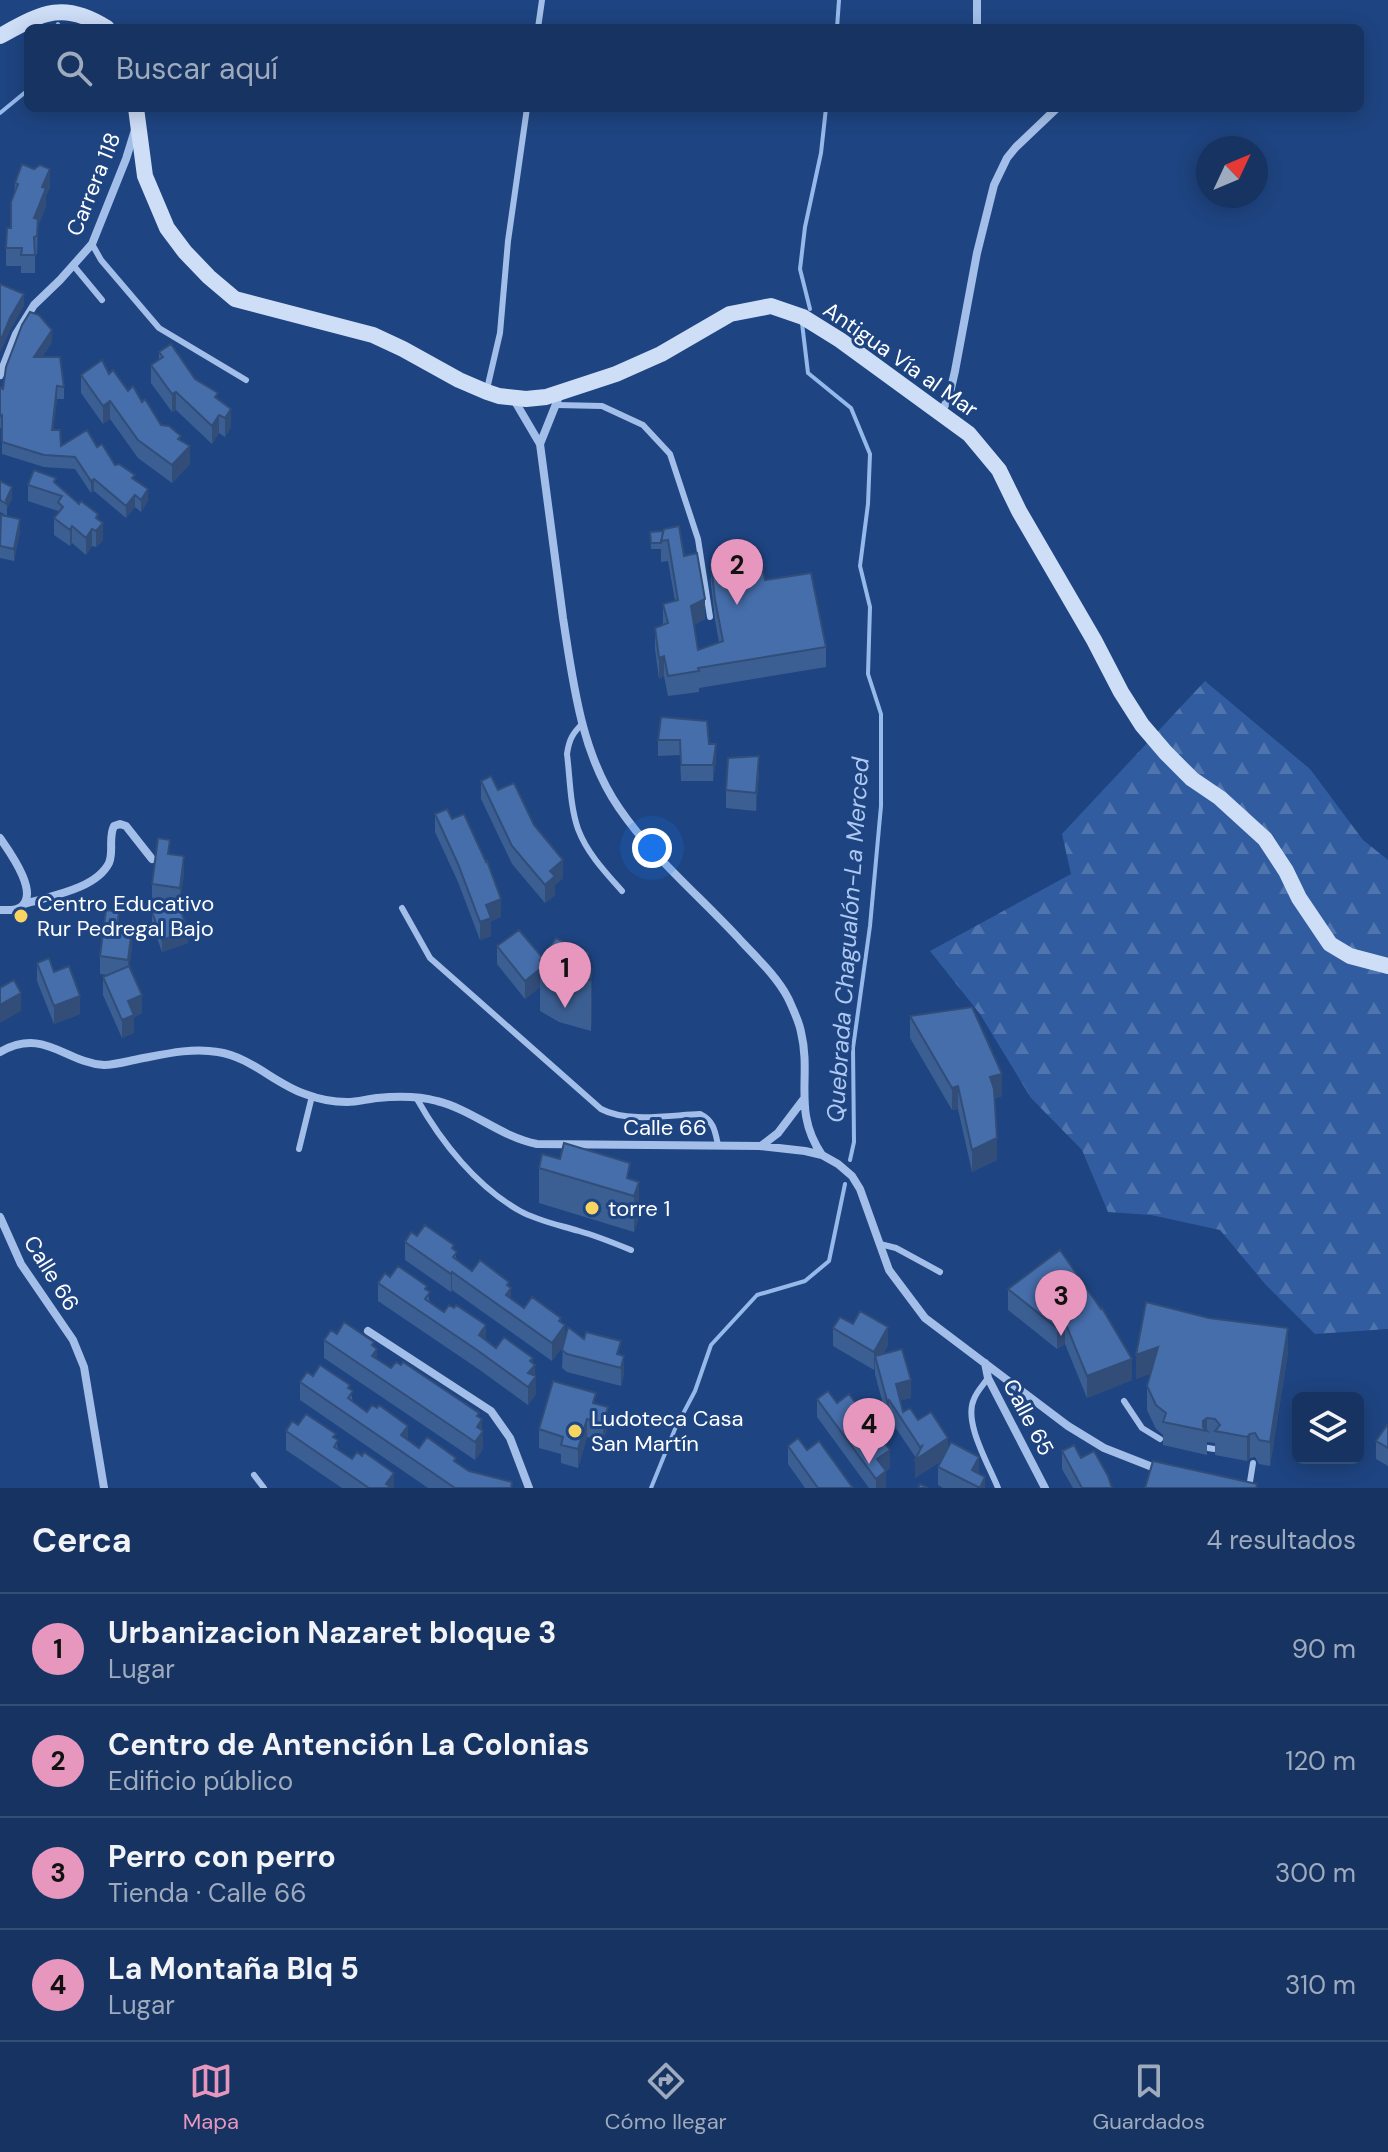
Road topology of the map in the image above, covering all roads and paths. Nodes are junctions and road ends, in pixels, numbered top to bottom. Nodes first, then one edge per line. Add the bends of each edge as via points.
1 (542, 0) edge
2 (977, 0) edge
3 (102, 24) edge
4 (539, 24) edge
5 (975, 24) edge
6 (0, 36) edge
7 (526, 112) edge
8 (1053, 112) edge
9 (137, 115) edge
10 (92, 244) junction
11 (73, 265) junction
12 (23, 299) edge
13 (102, 300) dead end
14 (34, 305) junction
15 (0, 375) edge
16 (246, 380) dead end
17 (487, 392) junction
18 (512, 398) junction
19 (559, 399) junction
20 (941, 413) junction
21 (540, 444) junction
22 (710, 617) dead end
23 (583, 723) junction
24 (0, 838) edge
25 (152, 859) edge
26 (622, 891) dead end
27 (24, 904) junction
28 (402, 908) dead end
29 (0, 910) edge
30 (1388, 966) edge
31 (0, 1052) edge
32 (312, 1096) junction
33 (417, 1099) junction
34 (804, 1100) junction
35 (718, 1145) junction
36 (761, 1146) junction
37 (299, 1149) dead end
38 (822, 1155) junction
39 (0, 1217) edge
40 (880, 1244) junction
41 (631, 1250) dead end
42 (940, 1272) dead end
43 (368, 1331) dead end
44 (985, 1363) junction
45 (988, 1378) junction
46 (1124, 1401) dead end
47 (1160, 1439) dead end
48 (1253, 1463) dead end
49 (254, 1475) dead end
50 (1174, 1475) edge
51 (104, 1488) edge
52 (264, 1488) edge
53 (529, 1488) edge
54 (998, 1488) edge
55 (1045, 1488) edge
56 (1249, 1488) edge

1 - 4 lane
2 - 5 street
3 - 6 main road via 72,10 48,10
7 - 17 lane via 500,333
8 - 20 street via 1007,158 994,185 949,397
9 - 10 street, Carrera 118 via 126,159
9 - 17 main road, Antigua Vía al Mar via 145,176 167,228 235,299 373,335
10 - 11 street, Carrera 118
10 - 16 lane via 159,328
11 - 13 lane
11 - 14 street, Carrera 118
12 - 14 lane
14 - 15 street, Carrera 118
17 - 18 main road, Antigua Vía al Mar
18 - 19 main road, Antigua Vía al Mar
18 - 21 street
19 - 20 main road, Antigua Vía al Mar via 661,354 730,314 771,306 803,317 840,340
19 - 21 street
19 - 22 lane via 602,406 643,425 670,454 698,539
20 - 30 main road, Antigua Vía al Mar via 969,434 999,470 1142,725 1192,779 1265,839 1330,944 1350,956
21 - 23 street
23 - 26 lane via 571,736 567,754 574,815 592,856
23 - 34 street via 604,783 619,808 645,842 767,968 787,997 801,1032
24 - 27 street via 26,884
25 - 27 street via 126,826 114,826 110,861 92,882
27 - 29 street via 17,910
28 - 35 lane via 430,958 601,1109 627,1117 700,1114 713,1123
31 - 32 street, Calle 66 via 25,1043 47,1044 104,1065 197,1050 221,1052
32 - 33 street, Calle 66 via 346,1102
32 - 37 lane
33 - 35 street, Calle 66 via 437,1101 537,1144
33 - 41 lane via 474,1176 502,1199 535,1218
34 - 36 street
34 - 38 street via 808,1128
35 - 36 street, Calle 66
36 - 38 street, Calle 66
38 - 40 street, Calle 66 via 852,1176
39 - 51 street, Calle 66 via 21,1264 73,1340 84,1367
40 - 42 lane
40 - 44 street, Calle 66 via 889,1270 925,1318
43 - 53 street via 491,1411 510,1438
44 - 45 street, Calle 65
44 - 50 street, Calle 66 via 1104,1448
45 - 54 lane via 970,1415
45 - 55 street, Calle 65
46 - 47 lane via 1142,1428
48 - 56 lane
49 - 52 lane

